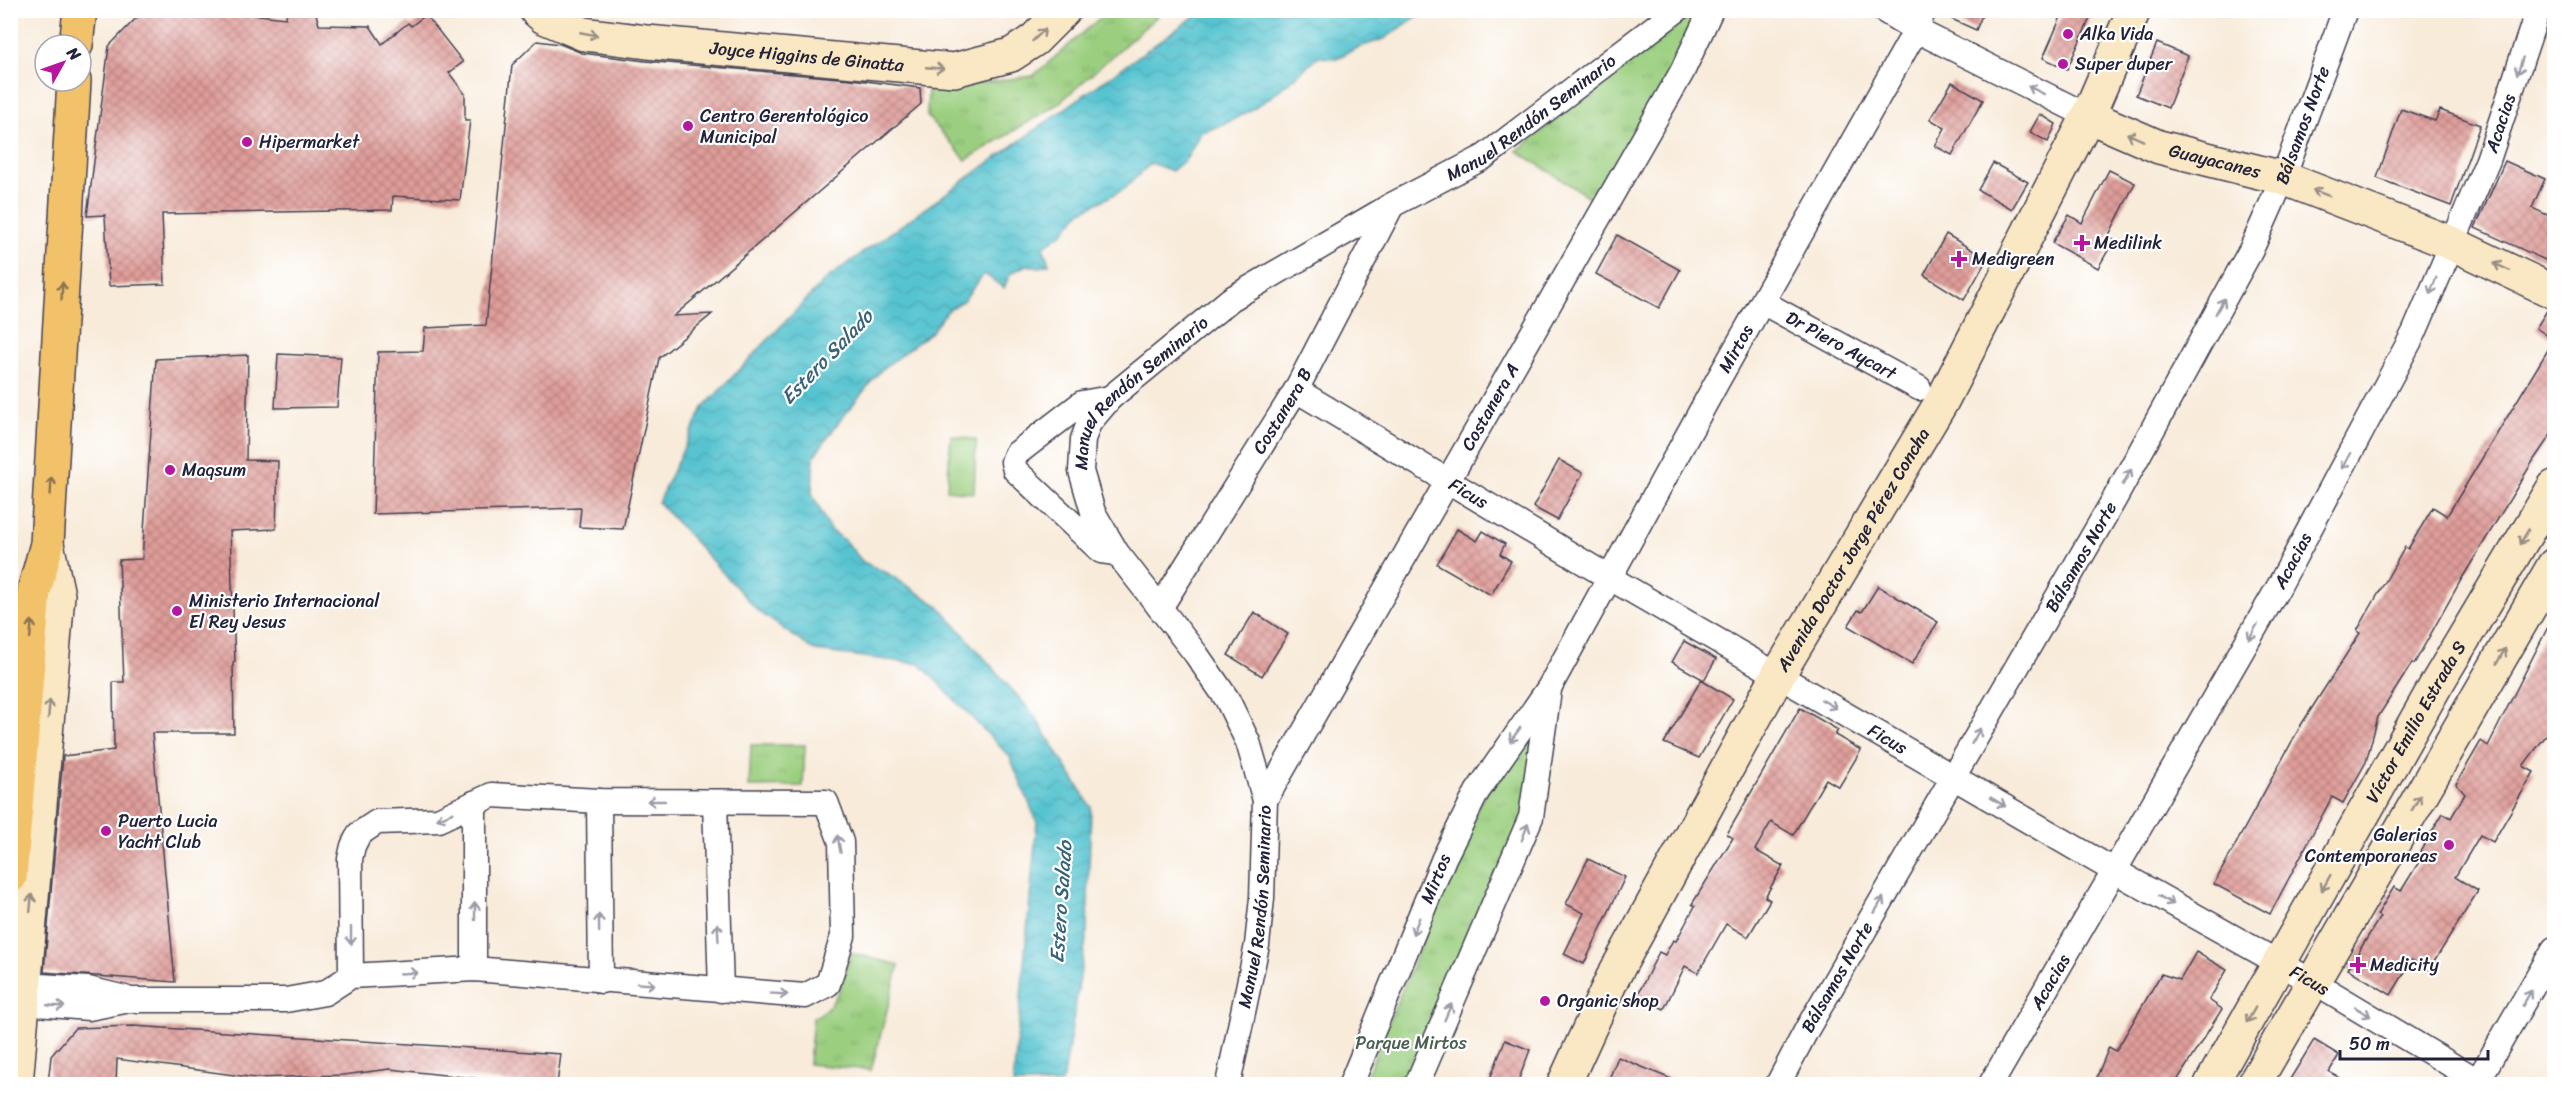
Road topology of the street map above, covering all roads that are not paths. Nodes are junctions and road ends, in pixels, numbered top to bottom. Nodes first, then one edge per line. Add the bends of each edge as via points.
1 (80, 10) edge
2 (97, 10) edge
3 (537, 10) edge
4 (1064, 10) edge
5 (1677, 10) edge
6 (1712, 10) edge
7 (1883, 10) edge
8 (2134, 10) edge
9 (2345, 10) edge
10 (2538, 10) edge
11 (1920, 20) edge
12 (79, 33) edge
13 (85, 33) edge
14 (73, 93) edge
15 (2088, 116) junction
16 (2283, 178) junction
17 (1392, 205) junction
18 (2451, 243) junction
19 (2554, 292) edge
20 (1764, 303) junction
21 (1918, 388) dead end
22 (1296, 390) junction
23 (1110, 398) junction
24 (1448, 482) junction
25 (2554, 487) edge
26 (47, 544) junction
27 (1117, 553) junction
28 (2554, 565) edge
29 (1610, 578) junction
30 (1160, 608) junction
31 (1778, 675) junction
32 (2436, 685) junction
33 (1549, 688) junction
34 (2471, 707) junction
35 (1953, 776) junction
36 (1265, 800) junction
37 (599, 801) junction
38 (715, 802) junction
39 (474, 803) junction
40 (2115, 871) junction
41 (10, 877) edge
42 (2554, 949) edge
43 (2280, 964) junction
44 (474, 969) junction
45 (351, 976) junction
46 (601, 981) junction
47 (2313, 982) junction
48 (721, 990) junction
49 (23, 994) junction
50 (16, 1084) edge
51 (1228, 1084) edge
52 (1351, 1084) edge
53 (1417, 1084) edge
54 (1564, 1084) edge
55 (1778, 1084) edge
56 (1991, 1084) edge
57 (2211, 1084) edge
58 (2254, 1084) edge
59 (2479, 1084) edge

1 - 12 main road
2 - 13 street
3 -> 4 street, Joyce Higgins de Ginatta via 544,17 584,34 954,70 1011,55 1034,40
5 - 17 street, Manuel Rendón Seminario via 1484,157
6 - 24 street, Costanera A via 1682,72
7 - 11 street, Guayacanes
8 - 15 street, Avenida Doctor Jorge Pérez Concha
9 - 16 street, Bálsamos Norte
10 -> 18 street, Acacias via 2488,160
15 -> 11 street, Guayacanes
11 - 20 street, Mirtos
26 -> 14 main road
16 -> 15 street, Guayacanes via 2159,147
15 - 31 street, Avenida Doctor Jorge Pérez Concha via 1942,401
18 -> 16 street, Guayacanes
35 -> 16 street, Bálsamos Norte via 2115,498 2251,250
17 - 22 street, Costanera B
17 - 23 street, Manuel Rendón Seminario via 1231,299
19 -> 18 street, Guayacanes
18 -> 40 street, Acacias via 2414,333 2278,588
20 - 21 street, Dr Piero Aycart
20 - 29 street, Mirtos
22 - 24 street, Ficus
22 - 30 street, Costanera B
23 - 27 street, Manuel Rendón Seminario via 1086,431 1080,457 1093,512
23 - 27 street via 1082,403 1016,454 1013,462 1015,470 1101,551
24 - 29 street, Ficus
24 - 36 street, Costanera A
25 -> 32 street, Víctor Emilio Estrada S
41 -> 26 main road via 34,591
49 -> 26 street via 57,595
27 - 30 street, Manuel Rendón Seminario
34 -> 28 street
29 - 31 street, Ficus
29 - 33 street, Mirtos
30 - 36 street, Manuel Rendón Seminario via 1227,699 1248,742
31 -> 35 street, Ficus
31 - 54 street, Avenida Doctor Jorge Pérez Concha via 1612,978
32 - 34 street
32 -> 43 street, Víctor Emilio Estrada S
33 -> 52 street, Mirtos via 1477,792 1444,858
53 -> 33 street, Mirtos via 1531,817
47 -> 34 street
35 -> 40 street, Ficus
55 -> 35 street, Bálsamos Norte
36 - 51 street, Manuel Rendón Seminario via 1257,945
38 -> 37 street
37 - 39 street via 492,795
46 -> 37 street
48 -> 38 street
48 -> 38 street via 805,996 828,984 843,936 841,843 826,802
44 -> 39 street
39 -> 45 street via 438,820 376,822 359,834 350,859
40 -> 43 street, Ficus
40 - 56 street, Acacias
59 -> 42 street
43 - 47 street, Ficus
43 -> 57 street, Víctor Emilio Estrada S
45 -> 44 street
44 - 46 street
45 - 49 street via 325,993 286,999 130,1000 89,1008
46 -> 48 street
47 - 58 street
47 -> 59 street, Ficus
49 - 50 street

